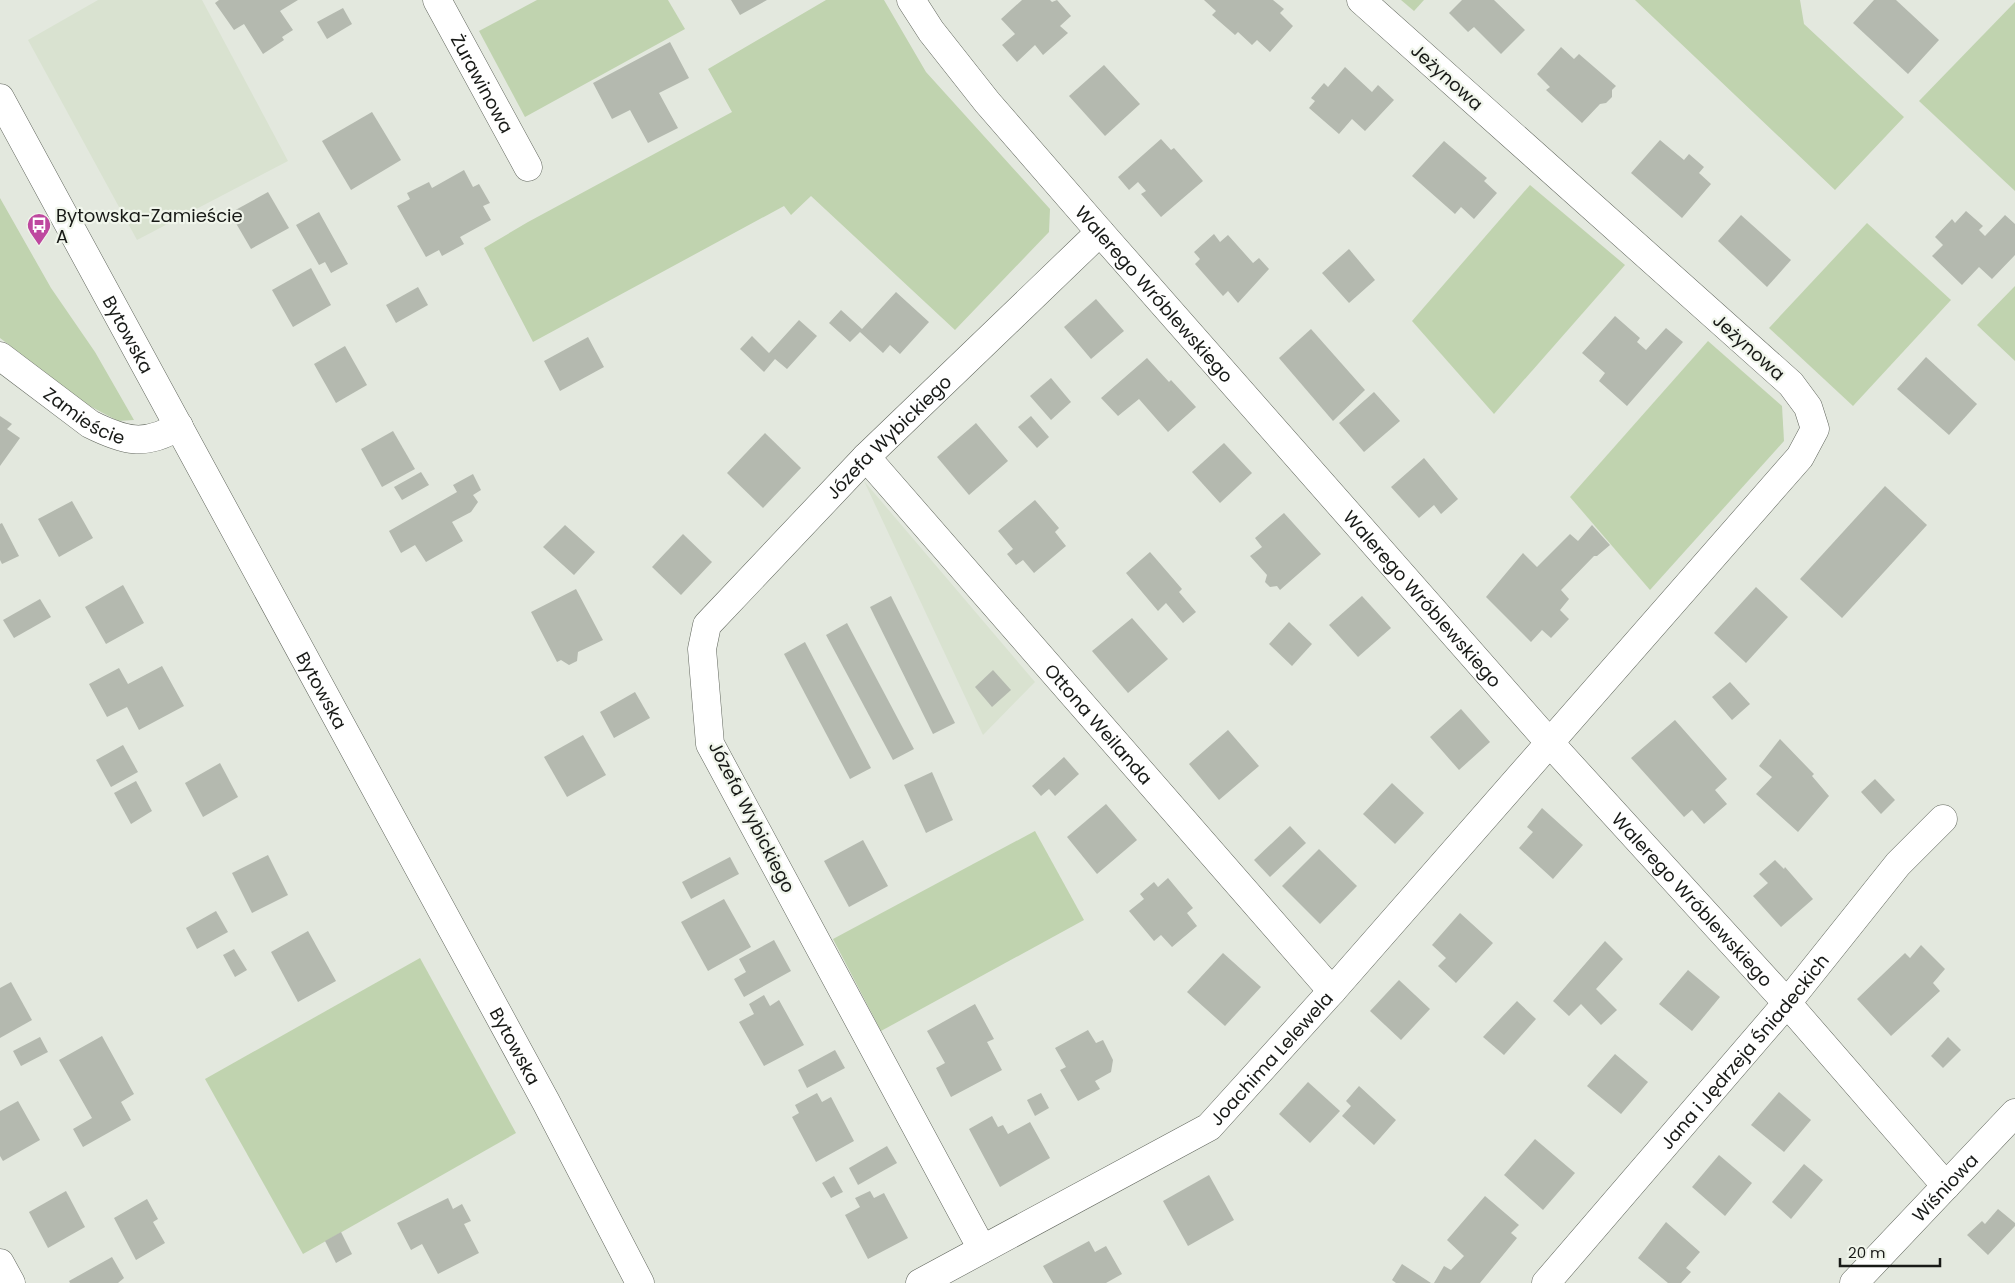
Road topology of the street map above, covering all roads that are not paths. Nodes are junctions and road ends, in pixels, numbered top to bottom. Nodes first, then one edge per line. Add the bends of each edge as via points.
1 (436, 0) edge
2 (911, 0) edge
3 (1362, 0) edge
4 (2, 107) edge
5 (528, 167) dead end
6 (1100, 232) junction
7 (0, 356) edge
8 (179, 426) junction
9 (866, 457) junction
10 (1549, 742) junction
11 (1943, 820) dead end
12 (1332, 991) junction
13 (1787, 1003) junction
14 (2015, 1113) edge
15 (1946, 1186) junction
16 (982, 1249) junction
17 (0, 1262) edge
18 (11, 1283) edge
19 (640, 1283) edge
20 (920, 1283) edge
21 (1546, 1283) edge
22 (1854, 1283) edge

1 - 5 street, Żurawinowa
2 - 6 street, Walerego Wróblewskiego via 987,102
3 - 10 street, Jeżynowa via 1791,384 1808,407 1815,429 1800,457
4 - 8 street, Bytowska
6 - 9 street, Józefa Wybickiego
6 - 10 street, Walerego Wróblewskiego
7 - 8 street, Zamieście via 105,432 135,440 150,440
8 - 19 street, Bytowska
9 - 12 street, Ottona Weilanda
9 - 16 street, Józefa Wybickiego via 706,625 702,649 710,744
10 - 12 street, Joachima Lelewela
10 - 13 street, Walerego Wróblewskiego
11 - 13 street, Jana i Jędrzeja Śniadeckich via 1898,864
12 - 16 street, Joachima Lelewela via 1209,1127
13 - 15 street, Walerego Wróblewskiego
13 - 21 street, Jana i Jędrzeja Śniadeckich
14 - 15 street, Wiśniowa
15 - 22 street, Wiśniowa
16 - 20 street, Joachima Lelewela
17 - 18 street

